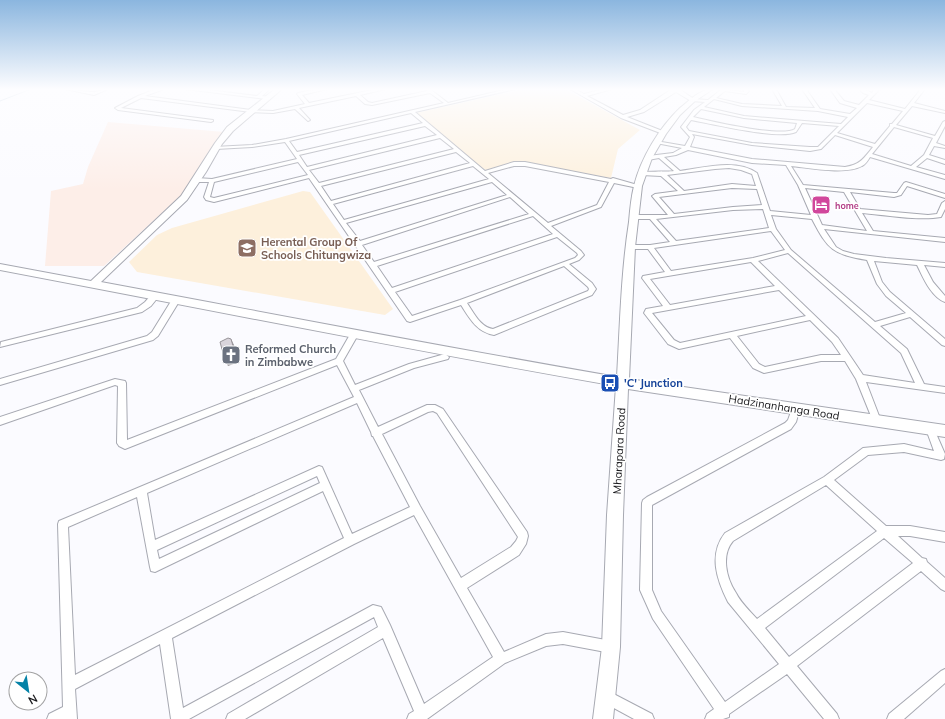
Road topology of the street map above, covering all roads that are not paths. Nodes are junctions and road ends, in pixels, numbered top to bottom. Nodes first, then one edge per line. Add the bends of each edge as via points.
1 (800, 122) edge
2 (945, 122) edge
3 (238, 123) edge
4 (365, 123) edge
5 (633, 123) edge
6 (672, 123) edge
7 (686, 123) edge
8 (712, 123) edge
9 (808, 123) edge
10 (844, 123) edge
11 (894, 123) edge
12 (426, 124) joint
13 (841, 125) junction
14 (892, 125) junction
15 (687, 132) junction
16 (835, 134) junction
17 (440, 136) junction
18 (940, 136) edge
19 (660, 138) junction
20 (286, 140) junction
21 (933, 144) junction
22 (876, 146) junction
23 (945, 147) edge
24 (216, 148) junction
25 (687, 148) junction
26 (457, 150) junction
27 (869, 155) junction
28 (926, 156) junction
29 (297, 157) junction
30 (654, 157) junction
31 (945, 162) edge
32 (473, 164) junction
33 (788, 165) junction
34 (913, 168) junction
35 (305, 169) junction
36 (678, 172) junction
37 (484, 173) junction
38 (642, 173) junction
39 (663, 175) junction
40 (310, 176) junction
41 (945, 176) edge
42 (197, 180) junction
43 (493, 180) junction
44 (613, 180) junction
45 (212, 181) junction
46 (317, 185) junction
47 (638, 186) junction
48 (800, 186) junction
49 (760, 188) junction
50 (846, 190) junction
51 (682, 192) junction
52 (512, 195) junction
53 (945, 196) edge
54 (329, 203) junction
55 (945, 203) edge
56 (768, 210) junction
57 (858, 211) junction
58 (534, 214) junction
59 (673, 216) junction
60 (633, 217) junction
61 (814, 217) junction
62 (652, 218) junction
63 (342, 222) junction
64 (547, 225) junction
65 (820, 227) junction
66 (773, 228) junction
67 (872, 233) junction
68 (558, 234) junction
69 (945, 240) edge
70 (358, 244) junction
71 (674, 244) junction
72 (630, 247) junction
73 (650, 247) junction
74 (789, 251) junction
75 (869, 257) junction
76 (753, 260) junction
77 (919, 262) junction
78 (565, 264) junction
79 (373, 265) junction
80 (945, 265) edge
81 (0, 267) edge
82 (669, 273) junction
83 (93, 284) junction
84 (781, 287) junction
85 (392, 291) junction
86 (155, 296) junction
87 (176, 300) junction
88 (945, 300) edge
89 (462, 302) junction
90 (668, 307) junction
91 (911, 314) junction
92 (811, 318) junction
93 (874, 325) junction
94 (355, 333) junction
95 (731, 334) junction
96 (945, 342) edge
97 (1, 345) edge
98 (445, 357) dead end
99 (848, 358) junction
100 (338, 360) junction
101 (860, 378) junction
102 (0, 382) edge
103 (623, 383) junction
104 (921, 387) junction
105 (353, 389) junction
106 (945, 390) edge
107 (358, 399) junction
108 (796, 408) junction
109 (0, 421) edge
110 (877, 421) junction
111 (930, 429) junction
112 (945, 431) edge
113 (375, 433) junction
114 (943, 456) edge
115 (827, 480) junction
116 (326, 486) junction
117 (141, 490) junction
118 (416, 509) junction
119 (885, 532) junction
120 (945, 537) edge
121 (350, 540) junction
122 (151, 547) junction
123 (922, 563) junction
124 (945, 585) edge
125 (458, 586) junction
126 (757, 627) junction
127 (386, 629) junction
128 (165, 636) junction
129 (611, 647) junction
130 (501, 659) junction
131 (787, 666) junction
132 (945, 675) edge
133 (69, 685) junction
134 (605, 696) junction
135 (724, 712) junction
136 (70, 715) edge
137 (418, 716) edge
138 (54, 719) edge
139 (178, 719) edge
140 (233, 719) edge
141 (603, 719) edge
142 (647, 719) edge
143 (712, 719) edge
144 (832, 719) edge
145 (894, 719) edge

1 - 8 street via 794,133 788,133 747,130
2 - 18 street
3 - 24 street
4 - 20 street
5 - 19 street
6 - 19 street, Mharapara Road
7 - 15 street via 683,127
9 - 13 street
10 - 13 street
11 - 14 street
12 - 17 street
12 - 29 street
13 - 16 street
14 - 18 street
14 - 22 street
15 - 16 street via 752,144 810,149 819,148
15 - 25 street via 692,137
16 - 22 street
17 - 26 street
17 - 35 street
18 - 21 street
19 - 25 street
19 - 30 street, Mharapara Road
20 - 24 street via 252,146
20 - 29 street
21 - 23 street
21 - 28 street
22 - 27 street
24 - 42 street
25 - 30 street via 674,154
25 - 33 street via 740,159
26 - 32 street
26 - 46 street
27 - 33 street via 862,164 845,169
27 - 34 street
28 - 31 street
28 - 34 street
29 - 35 street
29 - 45 street
30 - 36 street
30 - 38 street, Mharapara Road
32 - 37 street
32 - 54 street
33 - 48 street
34 - 41 street
35 - 40 street
36 - 39 street
36 - 49 street via 717,167 748,169 754,173
37 - 43 street
37 - 44 street via 514,164 526,164
38 - 39 street
38 - 47 street, Mharapara Road
39 - 51 street
40 - 45 street via 214,200 207,197
40 - 46 street
42 - 45 street
42 - 83 street via 184,198
43 - 52 street
43 - 63 street
44 - 47 street
44 - 64 street via 599,206
46 - 54 street
47 - 60 street, Mharapara Road
48 - 50 street
48 - 61 street
49 - 51 street via 732,186
49 - 56 street
50 - 53 street via 899,194 906,184
50 - 57 street
51 - 59 street via 656,196
52 - 58 street
52 - 70 street
54 - 63 street
55 - 57 street via 939,216
56 - 59 street via 746,206
56 - 61 street
56 - 66 street
57 - 67 street
58 - 64 street
58 - 79 street
59 - 62 street
60 - 62 street
60 - 72 street, Mharapara Road
61 - 65 street
62 - 71 street
63 - 70 street
64 - 68 street
65 - 67 street
65 - 75 street via 834,248 840,252
66 - 71 street
66 - 74 street
67 - 69 street
68 - 78 street via 581,255
68 - 85 street
70 - 79 street
71 - 73 street
72 - 73 street
72 - 103 street, Mharapara Road
73 - 82 street
74 - 76 street
74 - 93 street
75 - 77 street
75 - 91 street via 879,282 888,294
76 - 82 street
76 - 84 street
77 - 80 street
77 - 88 street via 928,282
78 - 89 street
78 - 89 street via 590,285 593,289 590,293 494,332 482,329
79 - 85 street
81 - 83 street, Hadzinanhanga Road
82 - 90 street via 645,278
83 - 86 street, Hadzinanhanga Road
84 - 90 street
84 - 92 street
85 - 89 street via 410,319
86 - 87 street, Hadzinanhanga Road
86 - 97 street via 139,310
87 - 94 street, Hadzinanhanga Road
87 - 102 street via 156,334 150,338
90 - 95 street via 650,310 648,313 674,345 680,346
91 - 93 street
91 - 96 street
92 - 95 street
92 - 99 street via 835,340
93 - 104 street via 904,351
94 - 100 street
94 - 103 street, Hadzinanhanga Road
95 - 99 street via 756,366 764,370 821,358
98 - 105 street via 412,366
99 - 101 street
100 - 105 street
100 - 109 street via 125,445 122,443 122,383 115,382
101 - 104 street
101 - 110 street
103 - 108 street, Hadzinanhanga Road
103 - 129 street, Mharapara Road
104 - 106 street
105 - 107 street
107 - 113 street
107 - 117 street
108 - 110 street, Hadzinanhanga Road
108 - 135 street via 792,422 788,426 647,503 646,590 650,603
110 - 111 street, Hadzinanhanga Road
111 - 112 street, Hadzinanhanga Road
111 - 114 street
113 - 118 street
113 - 125 street via 425,409 436,408 522,536 521,544 515,551
114 - 115 street via 904,448 866,451
115 - 119 street
115 - 126 street via 729,537 723,543 720,552 725,584 732,598
116 - 121 street
116 - 122 street via 319,470
116 - 122 street via 155,567
117 - 122 street
117 - 133 street via 62,524
118 - 121 street
118 - 125 street
119 - 120 street via 910,531
119 - 123 street
119 - 126 street
121 - 128 street
123 - 124 street
123 - 131 street
125 - 130 street
126 - 131 street
127 - 137 street
127 - 139 street via 377,611 373,611
127 - 140 street
128 - 133 street
128 - 139 street
129 - 130 street via 563,638 546,640
129 - 134 street, Mharapara Road
130 - 137 street
131 - 135 street
131 - 144 street
132 - 145 street
133 - 136 street
134 - 141 street, Mharapara Road
134 - 142 street
135 - 143 street
136 - 138 street

